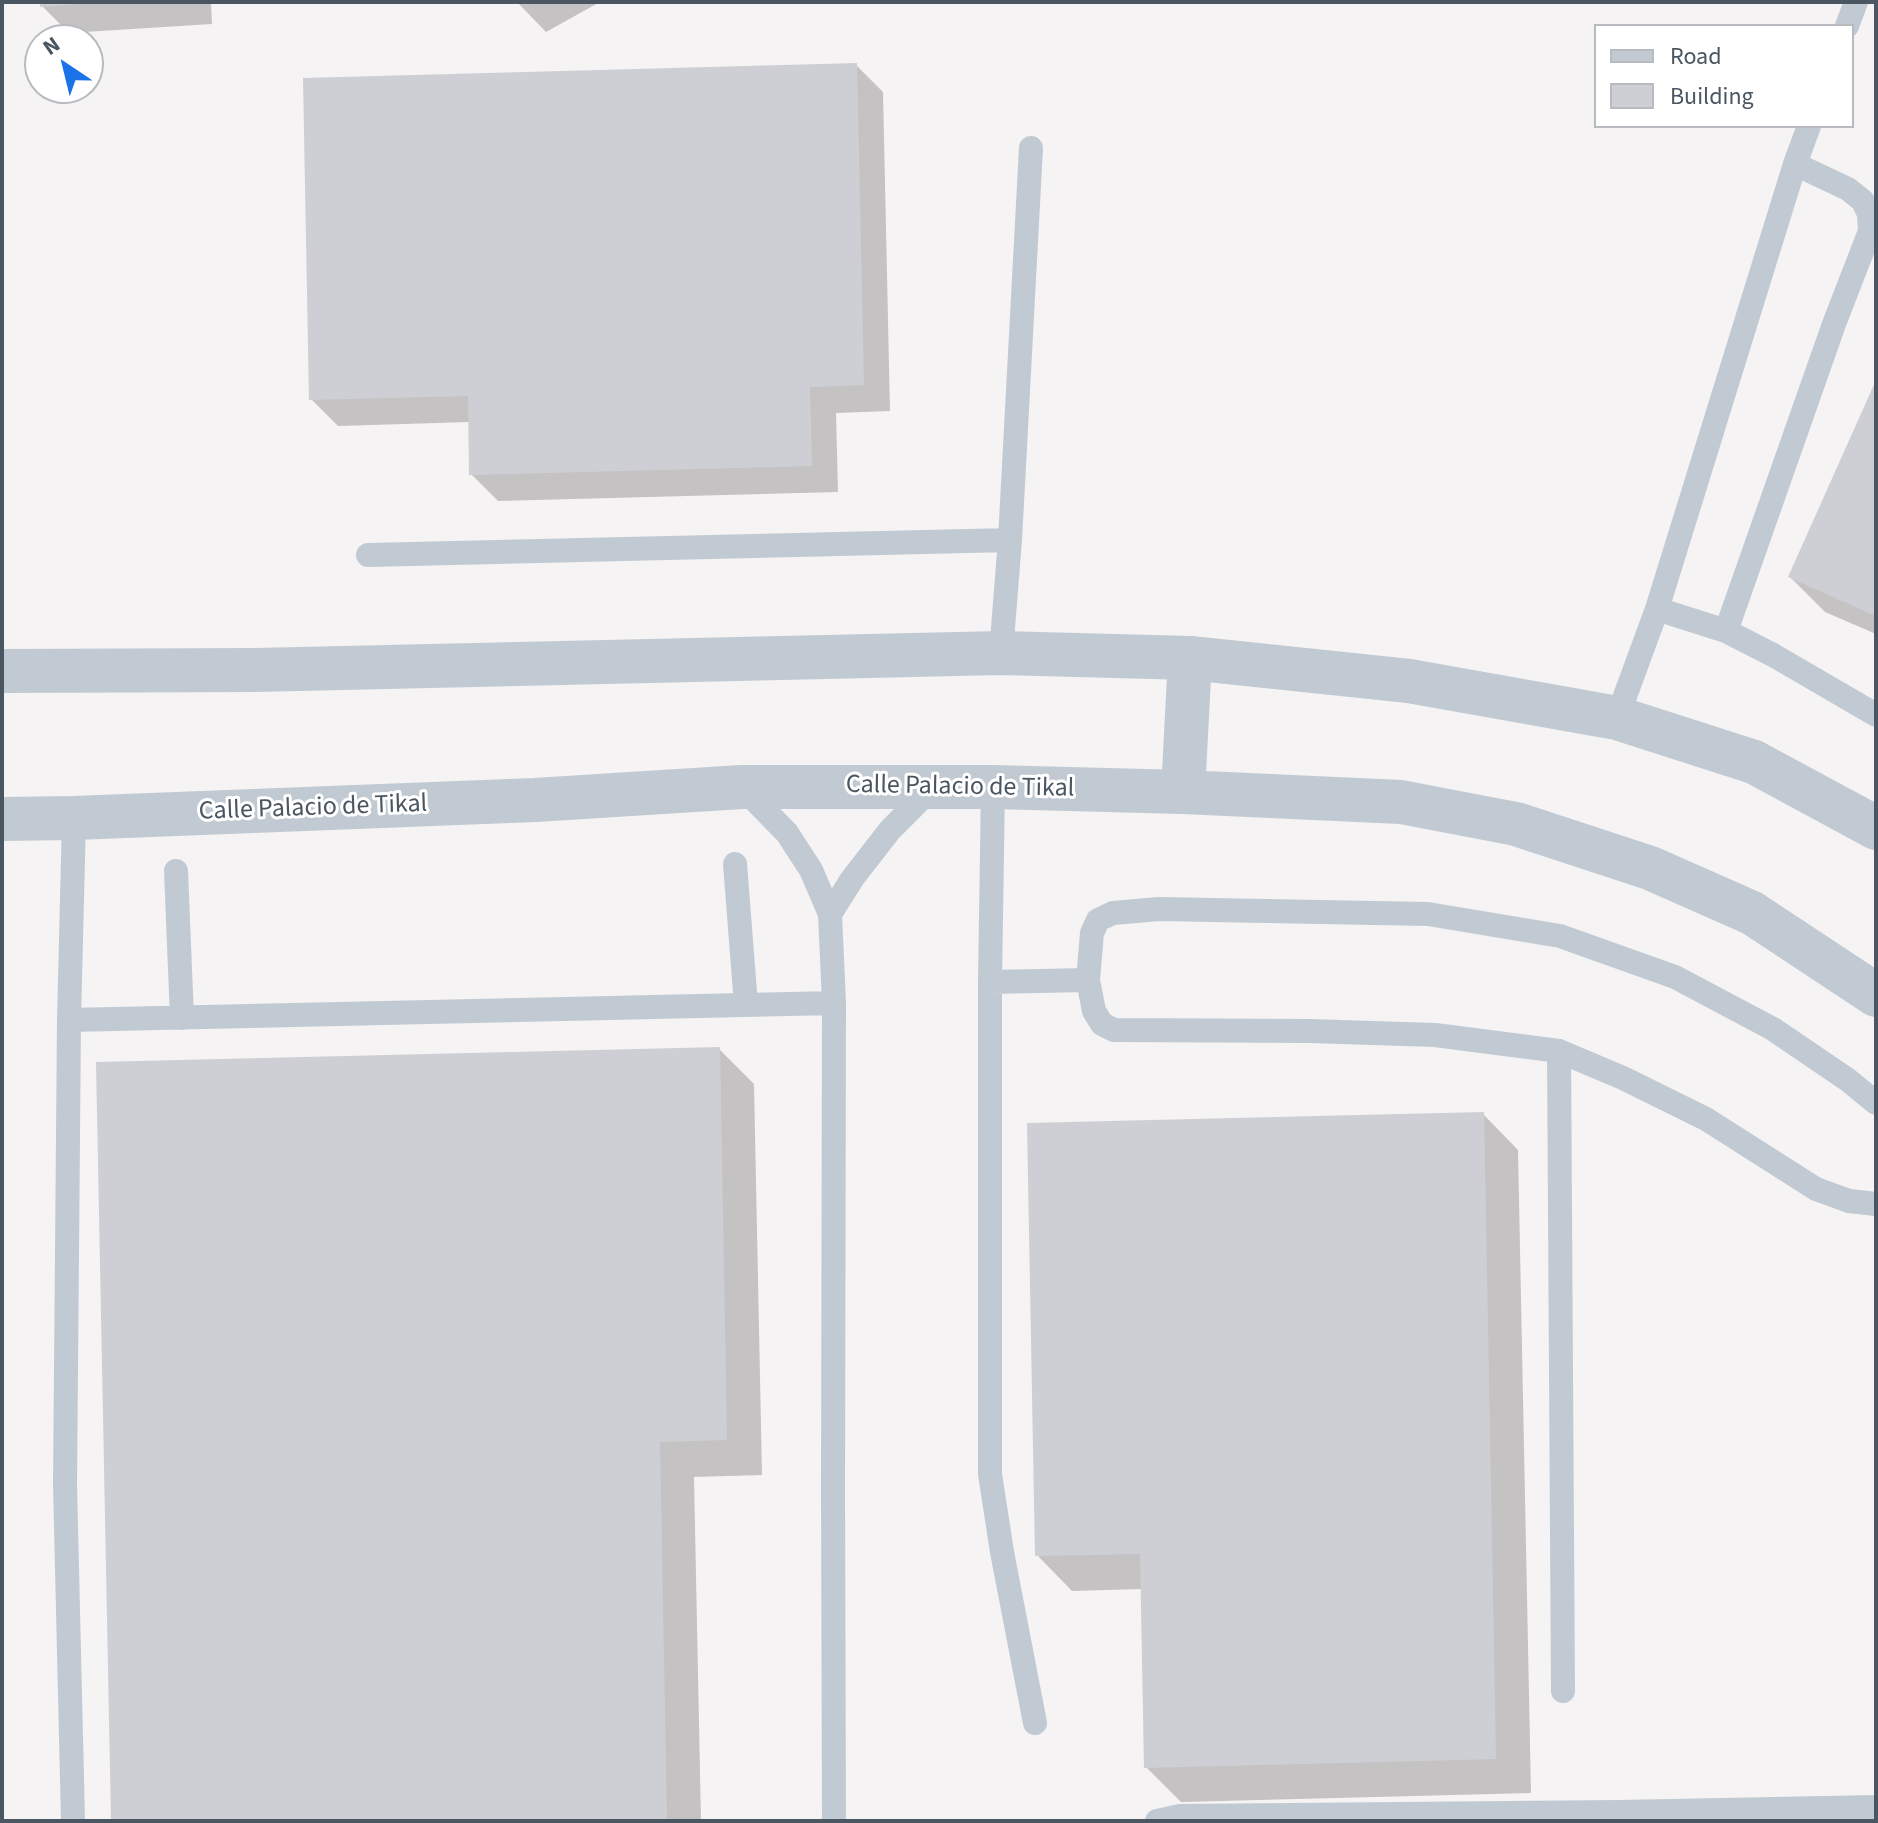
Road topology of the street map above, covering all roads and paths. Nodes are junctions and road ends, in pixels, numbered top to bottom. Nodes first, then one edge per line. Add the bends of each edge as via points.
1 (1856, 2) edge
2 (1848, 24) edge
3 (1808, 128) edge
4 (1031, 148) dead end
5 (1795, 164) junction
6 (1010, 540) junction
7 (368, 555) dead end
8 (1657, 609) junction
9 (1726, 631) junction
10 (1001, 653) junction
11 (1190, 658) junction
12 (2, 671) edge
13 (1876, 715) edge
14 (1617, 718) junction
15 (742, 787) junction
16 (933, 787) junction
17 (993, 787) junction
18 (1183, 792) junction
19 (74, 818) junction
20 (2, 819) edge
21 (1876, 828) edge
22 (735, 864) dead end
23 (176, 871) dead end
24 (830, 914) junction
25 (1088, 980) junction
26 (990, 982) junction
27 (1876, 995) edge
28 (834, 1003) junction
29 (746, 1005) junction
30 (182, 1018) junction
31 (69, 1020) junction
32 (1559, 1051) junction
33 (1876, 1103) edge
34 (1876, 1204) edge
35 (1563, 1691) dead end
36 (1035, 1723) dead end
37 (1876, 1807) edge
38 (73, 1821) edge
39 (834, 1821) edge
40 (1157, 1821) edge

1 - 2 lane
3 - 5 lane
4 - 6 lane
5 - 8 lane
5 - 9 lane via 1863,201 1870,231
6 - 7 lane
6 - 10 lane
8 - 9 lane
8 - 14 lane
9 - 13 lane
10 - 11 street
10 - 12 street
11 - 14 street via 1409,681
11 - 18 street
14 - 21 street via 1754,762
15 - 16 street, Calle Palacio de Tikal
15 - 19 street, Calle Palacio de Tikal
15 - 24 lane via 787,833
16 - 17 street, Calle Palacio de Tikal
16 - 24 lane via 890,830
17 - 18 street, Calle Palacio de Tikal
17 - 26 lane
18 - 27 street, Calle Palacio de Tikal via 1401,802 1516,824 1650,868 1752,913
19 - 20 street, Calle Palacio de Tikal
19 - 31 lane
22 - 29 lane
23 - 30 lane
24 - 28 lane
25 - 26 lane
25 - 32 lane via 1094,1011 1114,1030 1435,1035
25 - 33 lane via 1092,933 1098,920 1113,913 1159,909 1428,914 1560,936 1675,977 1773,1029
26 - 36 lane via 990,1474
28 - 29 lane
28 - 39 lane
29 - 30 lane
30 - 31 lane
31 - 38 lane via 65,1484
32 - 34 lane via 1706,1119 1816,1189
32 - 35 lane
37 - 40 lane via 1180,1816

